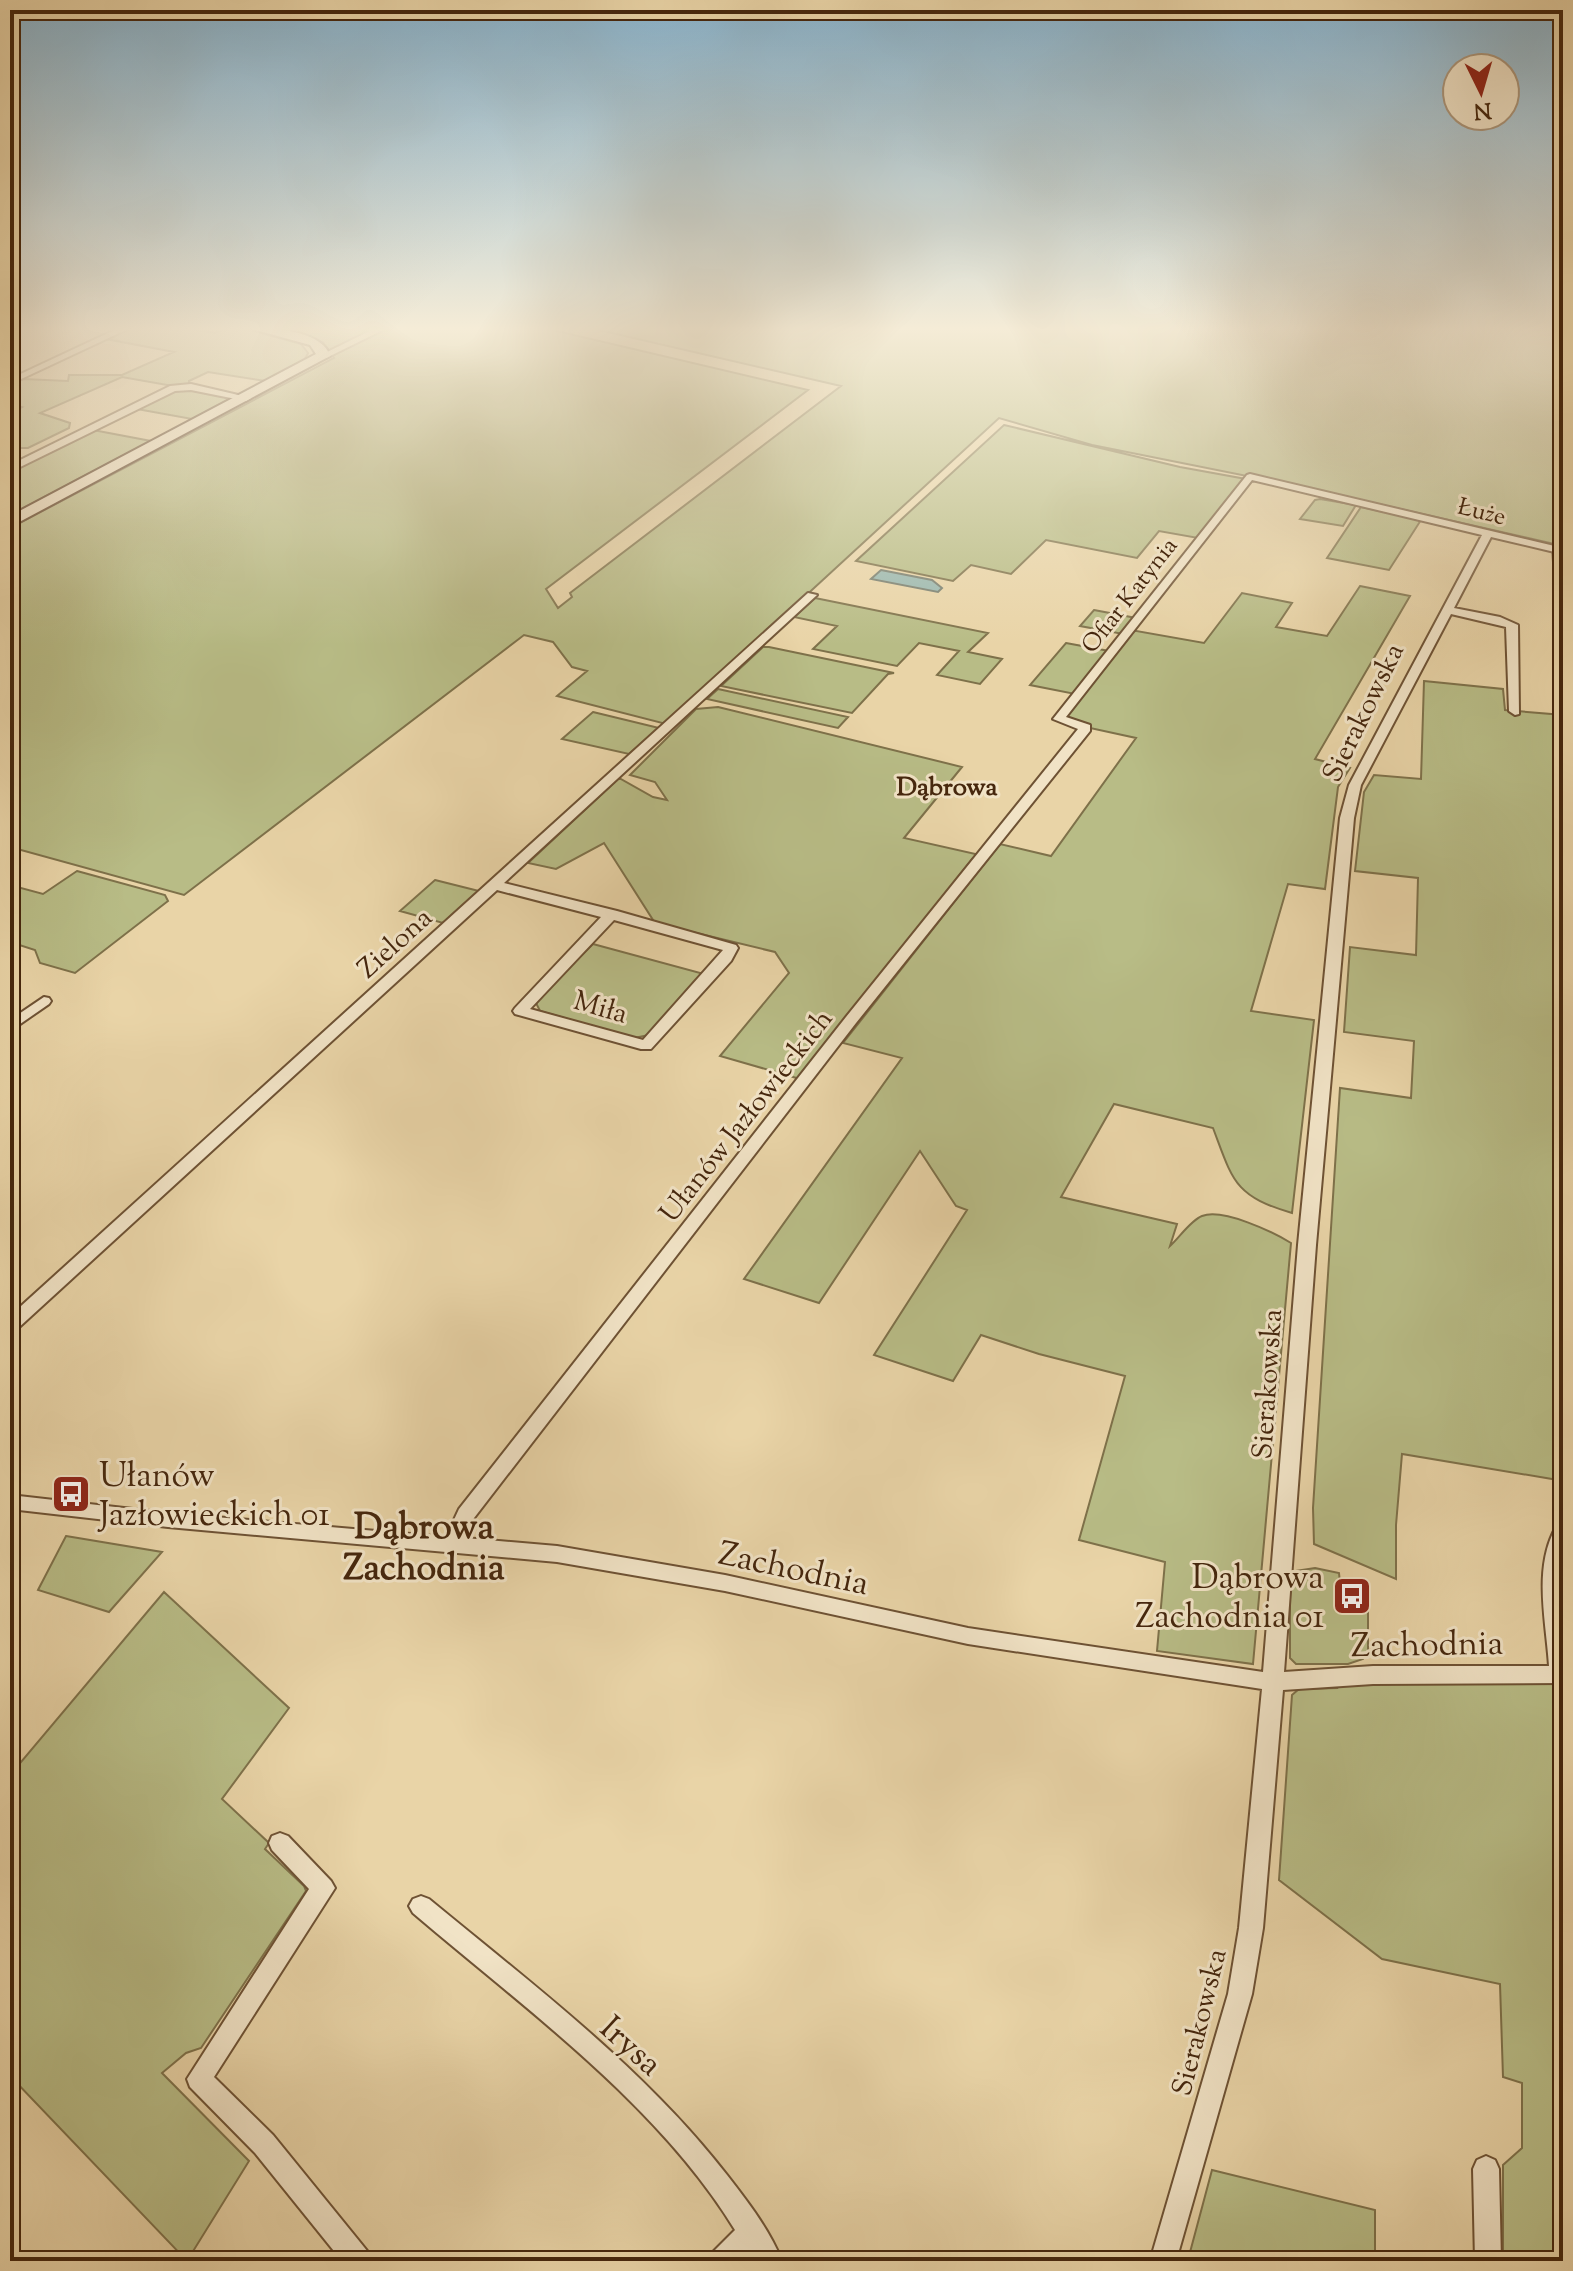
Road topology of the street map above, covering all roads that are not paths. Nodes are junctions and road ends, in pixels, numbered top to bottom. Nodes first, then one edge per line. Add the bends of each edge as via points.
1 (82, 433) edge
2 (179, 433) edge
3 (10, 469) edge
4 (1250, 477) joint
5 (10, 522) edge
6 (1488, 534) junction
7 (1563, 551) edge
8 (812, 595) dead end
9 (1446, 610) junction
10 (1515, 711) dead end
11 (1083, 726) joint
12 (495, 885) junction
13 (612, 914) junction
14 (44, 1001) dead end
15 (10, 1027) edge
16 (10, 1326) edge
17 (10, 1502) edge
18 (1563, 1532) edge
19 (453, 1543) junction
20 (1562, 1674) edge
21 (1271, 1682) junction
22 (280, 1843) dead end
23 (421, 1906) dead end
24 (1486, 2169) dead end
25 (753, 2231) junction
26 (359, 2261) edge
27 (722, 2261) edge
28 (769, 2261) edge
29 (1163, 2261) edge
30 (1488, 2261) edge

1 - 3 street
2 - 5 main road
4 - 6 street, Łuże
4 - 11 street, Ofiar Katynia via 1059,719
6 - 7 street, Łuże
6 - 9 street, Sierakowska
8 - 12 street, Zielona
9 - 10 street via 1512,625
9 - 21 street, Sierakowska via 1355,785 1347,818
11 - 19 street, Ułanów Jazłowieckich via 466,1514
12 - 13 street, Miła
12 - 16 street, Zielona
13 - 13 street, Miła via 731,948 646,1046 520,1011
14 - 15 street
17 - 19 street, Zachodnia
18 - 20 street via 1554,1558
19 - 21 street, Zachodnia via 642,1568 968,1636
20 - 21 street, Zachodnia via 1373,1675
21 - 29 street, Sierakowska via 1259,1856 1240,1994
22 - 26 street via 323,1888 199,2079 264,2144
23 - 25 street, Irysa via 615,2073 698,2155
24 - 30 street
25 - 27 street
25 - 28 street, Irysa

